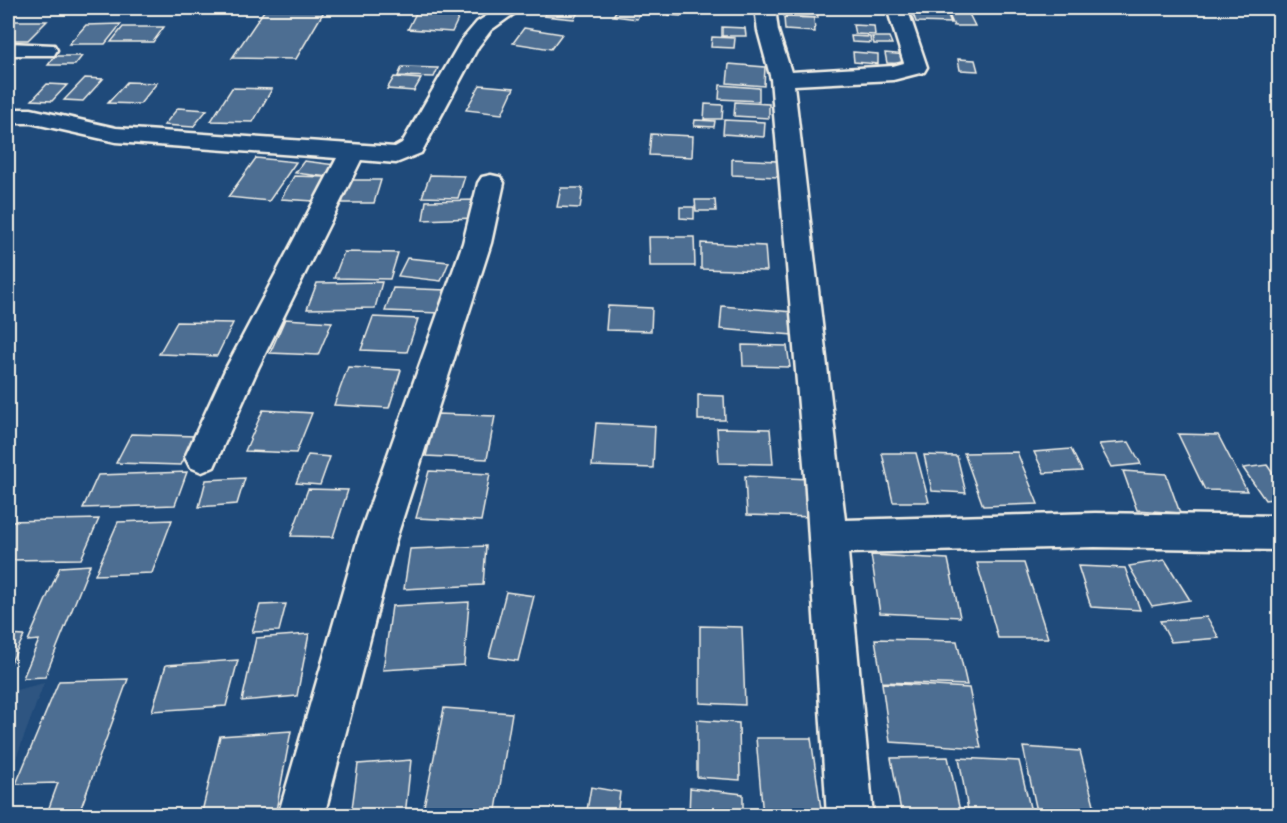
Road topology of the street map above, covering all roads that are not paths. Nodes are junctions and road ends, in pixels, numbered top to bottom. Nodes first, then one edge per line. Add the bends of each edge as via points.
1 (512, 8) edge
2 (765, 8) edge
3 (897, 8) edge
4 (8, 49) edge
5 (46, 50) dead end
6 (782, 79) junction
7 (8, 116) edge
8 (353, 152) junction
9 (491, 183) dead end
10 (202, 457) dead end
11 (1280, 533) edge
12 (828, 537) junction
13 (301, 816) edge
14 (850, 816) edge

1 - 8 street via 484,26 468,45 412,148 396,155
2 - 6 street
3 - 6 street via 916,67 893,73
4 - 5 street
6 - 12 street
7 - 8 street via 31,116 116,135
8 - 10 street via 242,368
9 - 13 street via 477,243 377,539
11 - 12 street via 1095,530
12 - 14 street

